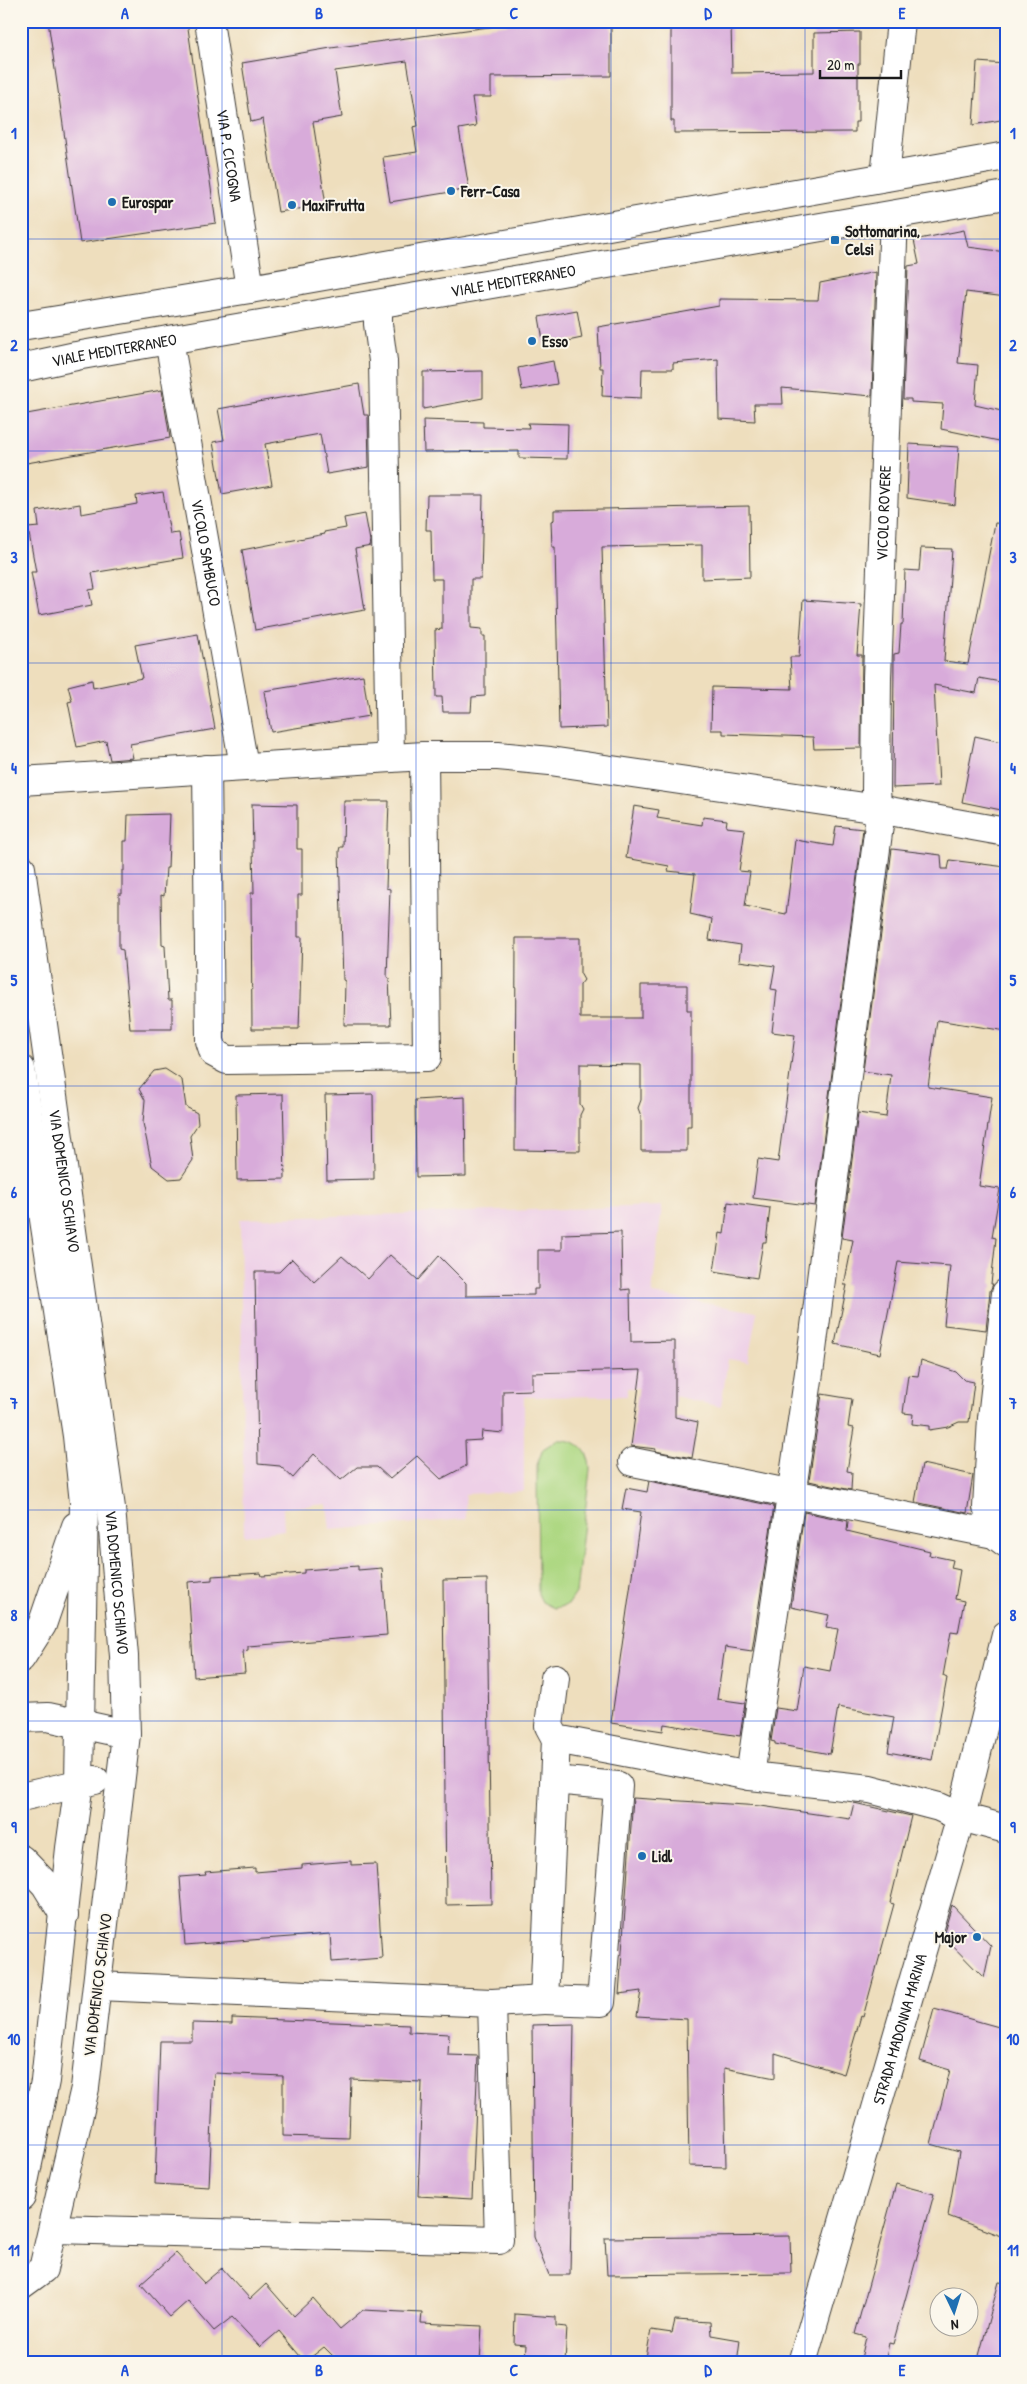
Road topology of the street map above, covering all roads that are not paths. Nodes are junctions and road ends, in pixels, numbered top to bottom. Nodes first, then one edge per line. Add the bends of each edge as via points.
1 (209, 21) edge
2 (901, 21) edge
3 (1006, 156) edge
4 (885, 177) junction
5 (1006, 195) edge
6 (894, 215) junction
7 (250, 289) junction
8 (378, 306) junction
9 (21, 326) edge
10 (169, 340) junction
11 (21, 368) edge
12 (424, 756) junction
13 (390, 758) junction
14 (244, 766) junction
15 (207, 769) junction
16 (21, 781) edge
17 (878, 809) junction
18 (1006, 832) edge
19 (21, 868) edge
20 (21, 1069) edge
21 (1006, 1293) edge
22 (633, 1462) dead end
23 (792, 1493) junction
24 (84, 1503) junction
25 (1000, 1539) edge
26 (1006, 1635) edge
27 (21, 1658) edge
28 (555, 1678) dead end
29 (21, 1718) edge
30 (81, 1725) junction
31 (126, 1734) junction
32 (556, 1739) junction
33 (121, 1776) junction
34 (750, 1776) junction
35 (554, 1780) junction
36 (79, 1783) junction
37 (21, 1798) edge
38 (961, 1817) junction
39 (1006, 1829) edge
40 (21, 1859) edge
41 (64, 1915) junction
42 (97, 1986) junction
43 (544, 2000) junction
44 (492, 2003) junction
45 (21, 2198) edge
46 (53, 2229) junction
47 (21, 2285) edge
48 (802, 2363) edge

1 - 7 street, VIA P. CICOGNA
2 - 4 street
3 - 4 street
4 - 7 street
5 - 6 street, VIALE MEDITERRANEO
6 - 8 street, VIALE MEDITERRANEO
6 - 17 street, VICOLO ROVERE via 877,677
7 - 9 street
8 - 10 street, VIALE MEDITERRANEO
8 - 13 street via 384,361
10 - 11 street, VIALE MEDITERRANEO
10 - 14 street, VICOLO SAMBUCO
12 - 13 street
12 - 15 street via 427,1057 227,1060 214,1053 210,1041
12 - 17 street via 498,756 550,761
13 - 14 street
14 - 15 street
15 - 16 street
17 - 18 street
17 - 23 street, VICOLO ROVERE via 879,825
19 - 31 street, VIA DOMENICO SCHIAVO via 111,1508 124,1656
20 - 24 street, VIA DOMENICO SCHIAVO via 76,1426
21 - 25 street via 992,1418 988,1507
22 - 23 street
23 - 25 street
23 - 34 street, VICOLO ROVERE
24 - 27 street via 42,1625
24 - 30 street, VIA DOMENICO SCHIAVO
26 - 38 street, STRADA MADONNA MARINA
28 - 32 street via 549,1726
29 - 30 street via 48,1716
30 - 31 street
30 - 36 street, VIA DOMENICO SCHIAVO
31 - 33 street, VIA DOMENICO SCHIAVO
32 - 34 street
32 - 35 street
33 - 36 street
33 - 42 street, VIA DOMENICO SCHIAVO
34 - 38 street via 870,1789 939,1807
35 - 43 street
35 - 43 street via 618,1786 601,2002
36 - 37 street
36 - 41 street, VIA DOMENICO SCHIAVO
38 - 39 street
38 - 48 street, STRADA MADONNA MARINA
40 - 41 street via 45,1884
41 - 45 street, VIA DOMENICO SCHIAVO via 45,2081
42 - 44 street
42 - 46 street, VIA DOMENICO SCHIAVO via 85,2088
43 - 44 street
44 - 46 street via 498,2240
46 - 47 street, VIA DOMENICO SCHIAVO via 43,2269

